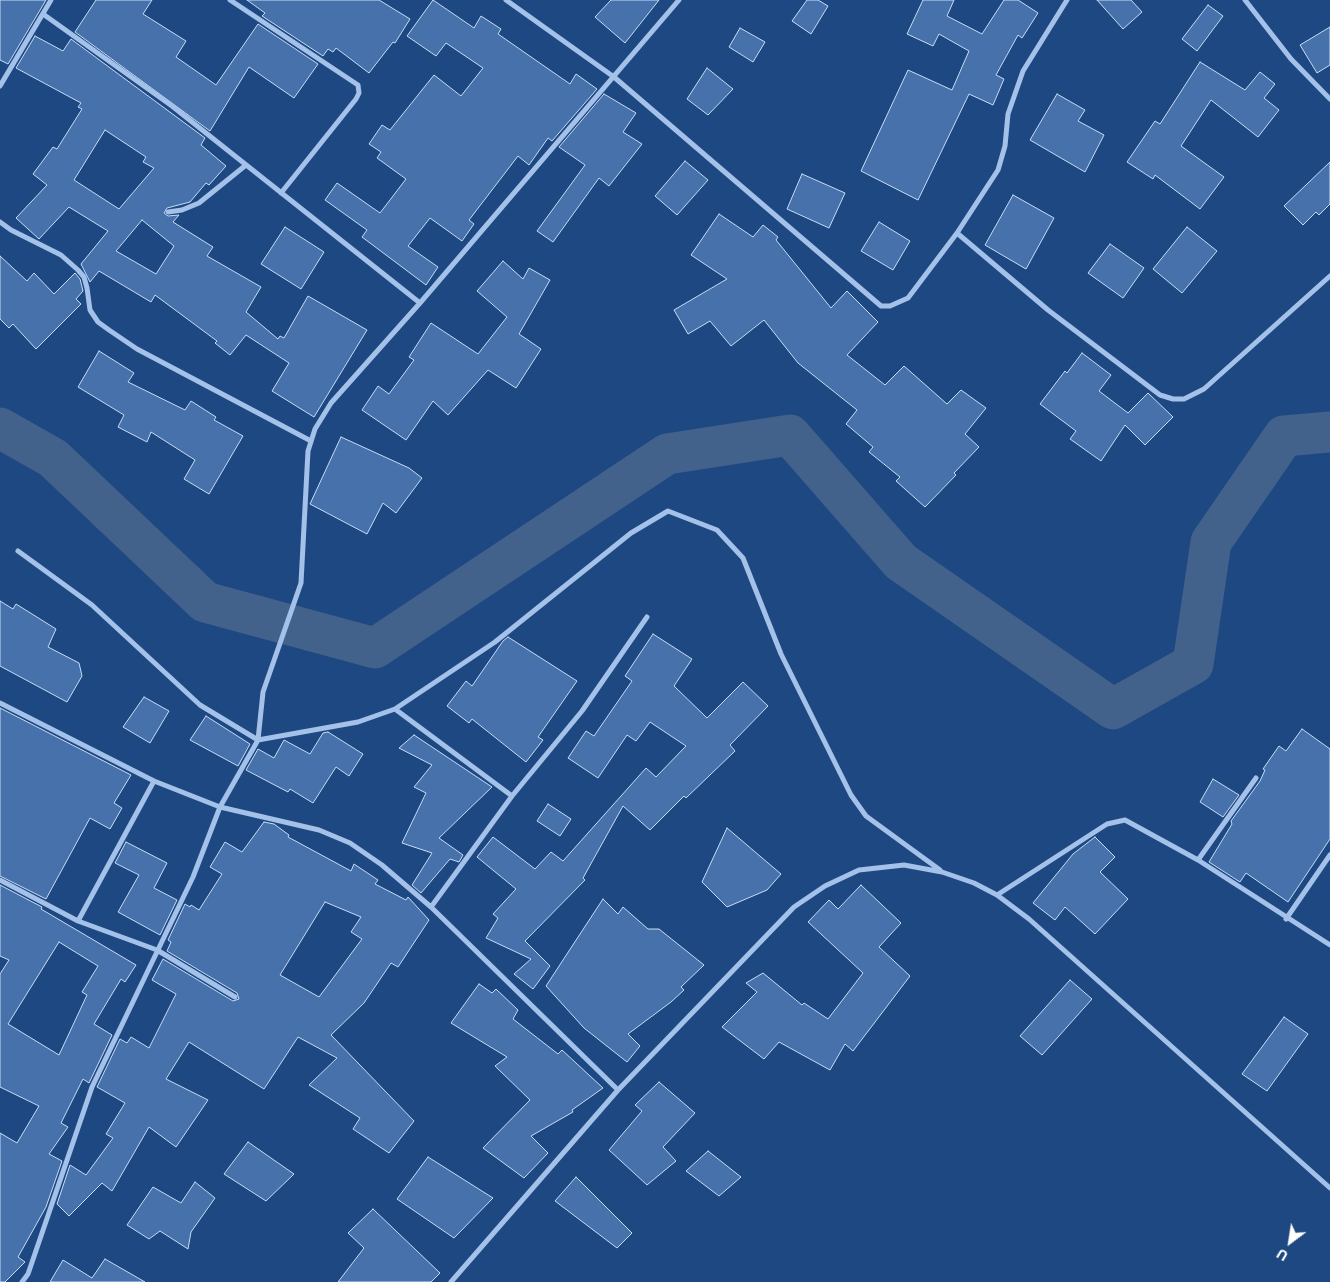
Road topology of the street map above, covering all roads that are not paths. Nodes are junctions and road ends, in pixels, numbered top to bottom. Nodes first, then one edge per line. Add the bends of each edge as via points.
1 (51, 0) edge
2 (230, 0) edge
3 (506, 0) edge
4 (679, 0) edge
5 (1067, 0) edge
6 (1245, 0) edge
7 (43, 14) junction
8 (614, 77) junction
9 (0, 86) edge
10 (1330, 99) edge
11 (246, 165) junction
12 (281, 193) junction
13 (168, 212) dead end
14 (0, 222) edge
15 (957, 233) junction
16 (1330, 276) edge
17 (420, 303) junction
18 (311, 441) junction
19 (18, 551) dead end
20 (647, 617) dead end
21 (0, 703) edge
22 (395, 709) junction
23 (258, 740) junction
24 (1256, 778) dead end
25 (154, 781) junction
26 (512, 796) junction
27 (220, 807) junction
28 (1330, 855) edge
29 (1198, 860) junction
30 (942, 872) junction
31 (0, 880) edge
32 (997, 895) junction
33 (432, 907) junction
34 (1286, 919) junction
35 (78, 921) junction
36 (1330, 945) edge
37 (157, 950) junction
38 (235, 997) dead end
39 (618, 1090) junction
40 (1330, 1188) edge
41 (22, 1282) edge
42 (451, 1282) edge

1 - 7 street
2 - 12 street via 358,85 356,99
3 - 8 street
4 - 8 street
5 - 15 street via 1023,71 1008,114 1005,146 998,170
6 - 10 street via 1291,59
7 - 9 street
7 - 11 street via 172,106
8 - 15 street via 881,306 890,306 908,298
8 - 17 street
11 - 12 street
11 - 13 street via 199,203
12 - 17 street
14 - 18 street via 61,256 78,270 87,288 90,310 109,330 137,349
15 - 16 street via 1048,310 1160,395 1173,399 1184,399 1204,390
17 - 18 street via 331,403
18 - 23 street via 301,583 263,692
19 - 23 street via 92,605 200,705
20 - 26 street via 582,711
21 - 25 street
22 - 23 street via 358,722
22 - 26 street
22 - 30 street via 495,642 631,533 668,510 717,530 743,558 782,654 851,795 866,816
23 - 27 street
24 - 29 street
25 - 27 street
25 - 35 street
26 - 33 street
27 - 33 street via 319,830 350,843
27 - 37 street via 193,877
28 - 34 street
29 - 32 street via 1131,822 1114,821
29 - 34 street
30 - 32 street
30 - 39 street via 904,864 859,870 825,886 794,907
31 - 35 street
32 - 40 street via 1029,919
33 - 39 street
34 - 36 street
35 - 37 street
37 - 38 street
37 - 41 street via 92,1087 28,1274
39 - 42 street

